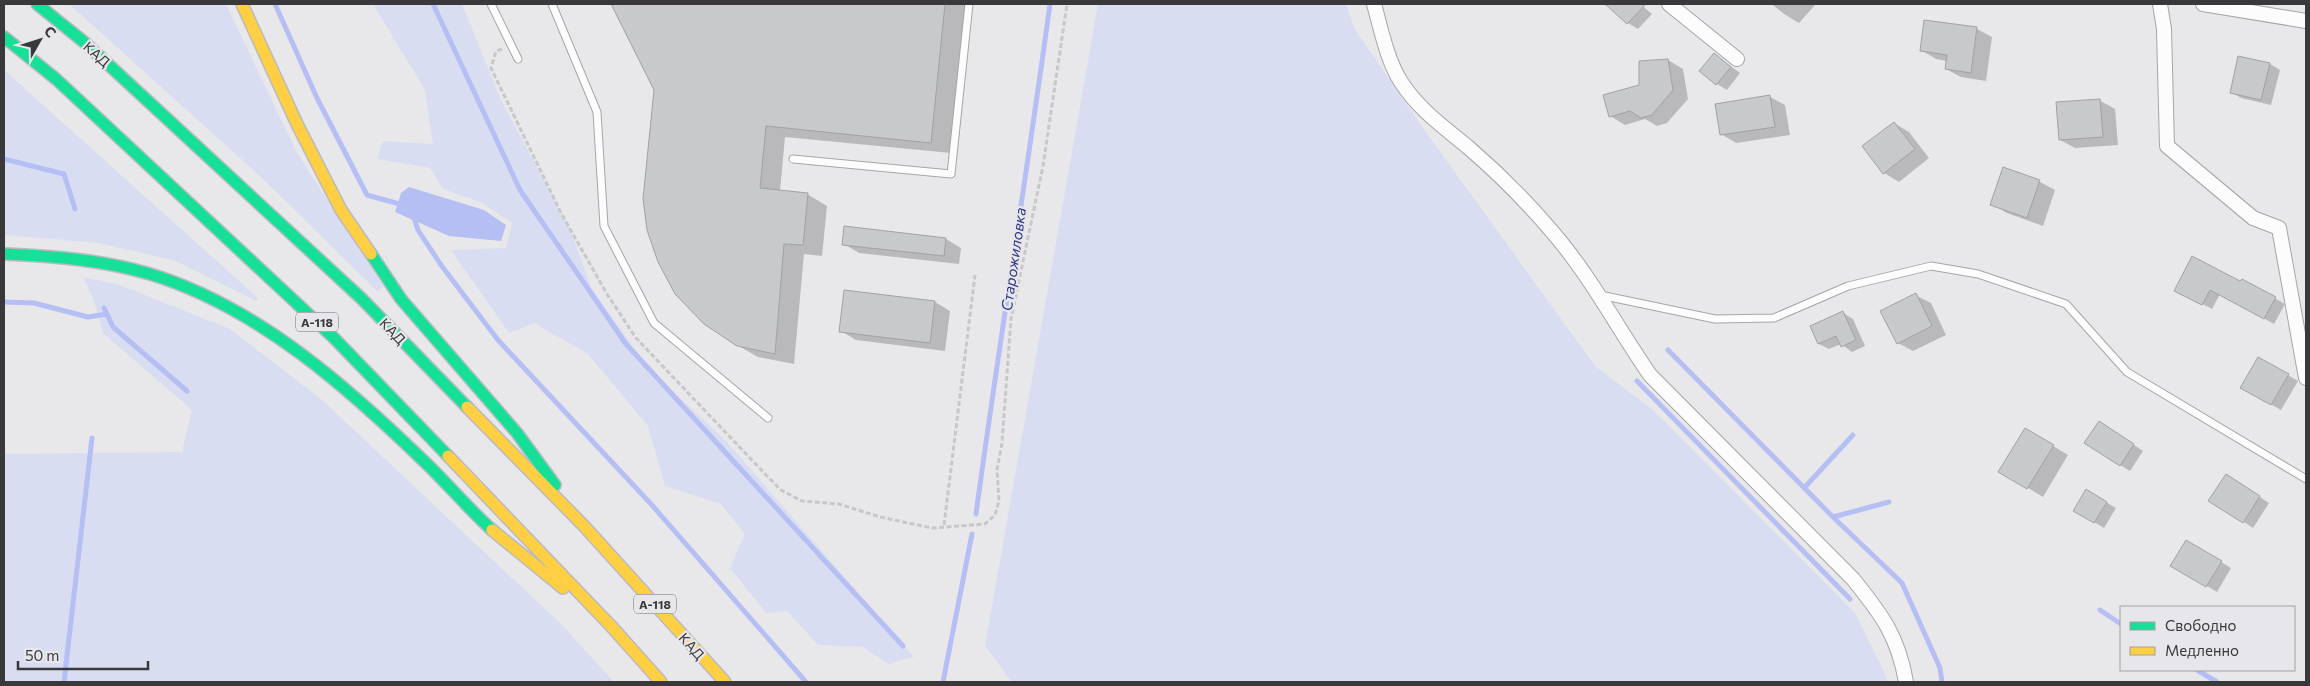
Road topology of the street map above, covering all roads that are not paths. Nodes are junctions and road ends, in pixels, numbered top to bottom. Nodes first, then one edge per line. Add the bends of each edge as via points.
1 (37, 4) edge
2 (242, 4) edge
3 (492, 4) edge
4 (552, 4) edge
5 (969, 4) edge
6 (1374, 4) edge
7 (1669, 4) edge
8 (2160, 4) edge
9 (2203, 4) edge
10 (2306, 21) edge
11 (4, 37) edge
12 (518, 59) dead end
13 (1737, 59) dead end
14 (793, 159) dead end
15 (4, 254) edge
16 (1600, 295) junction
17 (2306, 378) edge
18 (768, 418) dead end
19 (2306, 479) edge
20 (584, 526) junction
21 (610, 626) junction
22 (661, 682) edge
23 (725, 682) edge
24 (1906, 682) edge

1 - 20 main road, КАД / А-118 via 84,42 362,299
2 - 20 main road via 341,210 401,299 517,433
3 - 12 lane
4 - 18 lane via 597,112 604,226 654,323
5 - 14 lane via 951,174
6 - 16 street via 1400,81 1424,112 1504,179 1550,229
7 - 13 street
8 - 17 street via 2164,29 2167,146 2253,218 2279,228
9 - 10 street
11 - 21 main road, А-118 via 56,79 334,338
15 - 21 main road via 82,258 141,272 194,290 253,321 331,379 509,545
16 - 19 lane via 1715,320 1774,318 1848,286 1931,266 1978,274 2066,304 2127,372
16 - 24 street via 1650,375 1853,579 1880,612 1902,659
20 - 23 main road, КАД / А-118
21 - 22 main road, А-118

